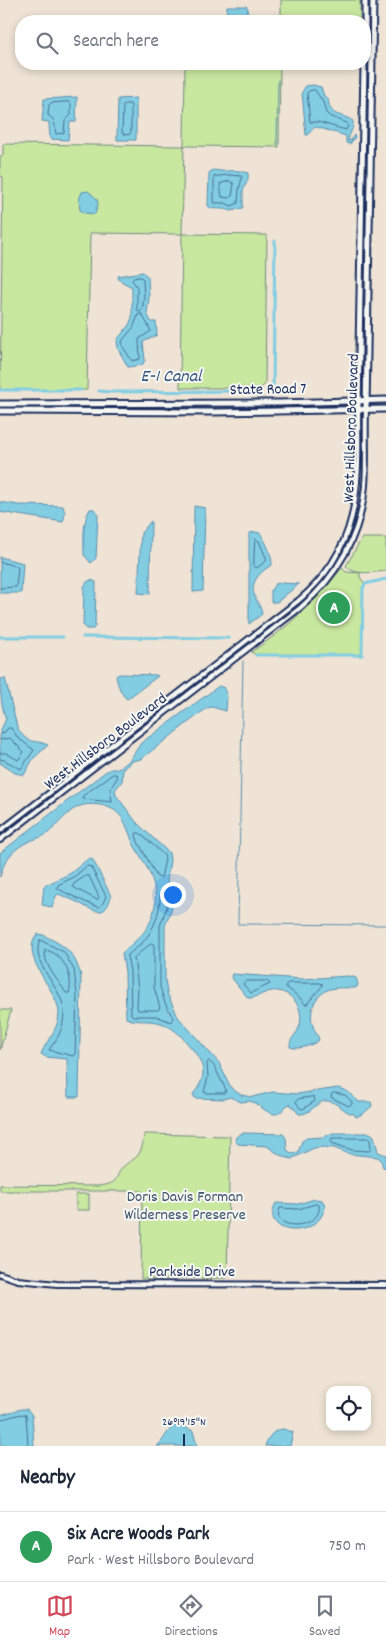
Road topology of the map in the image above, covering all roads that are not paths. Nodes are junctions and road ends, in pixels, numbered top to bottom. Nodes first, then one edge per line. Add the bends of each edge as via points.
1 (366, 0) edge
2 (373, 0) edge
3 (366, 15) edge
4 (364, 70) edge
5 (363, 131) junction
6 (371, 143) junction
7 (363, 145) junction
8 (370, 173) junction
9 (361, 265) junction
10 (361, 277) junction
11 (369, 281) junction
12 (368, 290) junction
13 (366, 400) junction
14 (386, 400) edge
15 (359, 401) junction
16 (228, 403) junction
17 (0, 404) edge
18 (89, 404) junction
19 (108, 404) junction
20 (358, 409) junction
21 (366, 409) junction
22 (386, 409) edge
23 (0, 412) edge
24 (70, 412) junction
25 (88, 412) junction
26 (210, 412) junction
27 (349, 528) junction
28 (355, 532) junction
29 (0, 831) edge
30 (0, 840) edge
31 (0, 1274) edge
32 (386, 1285) edge

1 - 3 main road
2 - 6 main road, West Hillsboro Boulevard
4 - 5 main road, West Hillsboro Boulevard
5 - 6 main road
5 - 7 main road, West Hillsboro Boulevard
6 - 8 main road, West Hillsboro Boulevard
7 - 8 main road via 368,153
7 - 9 main road, West Hillsboro Boulevard
8 - 11 main road, West Hillsboro Boulevard
9 - 10 main road, West Hillsboro Boulevard
9 - 11 main road
10 - 12 main road
10 - 15 main road, West Hillsboro Boulevard
11 - 12 main road, West Hillsboro Boulevard
12 - 13 main road, West Hillsboro Boulevard
13 - 14 main road, State Road 7
13 - 15 main road, State Road 7
13 - 21 main road, West Hillsboro Boulevard
15 - 16 main road, State Road 7
15 - 20 main road, West Hillsboro Boulevard
16 - 19 main road, State Road 7
16 - 26 main road
17 - 18 main road, State Road 7
18 - 19 main road, State Road 7
18 - 24 main road
19 - 25 main road
20 - 21 main road, State Road 7
20 - 26 main road, State Road 7
20 - 27 street, West Hillsboro Boulevard via 358,488
21 - 22 main road, State Road 7
21 - 28 street, West Hillsboro Boulevard via 364,486
23 - 24 main road, State Road 7
24 - 25 main road, State Road 7
25 - 26 main road, State Road 7
27 - 28 street
27 - 29 street, West Hillsboro Boulevard via 328,569 302,598
28 - 30 street, West Hillsboro Boulevard via 326,584 310,600
31 - 32 street, Parkside Drive via 18,1280 57,1284

